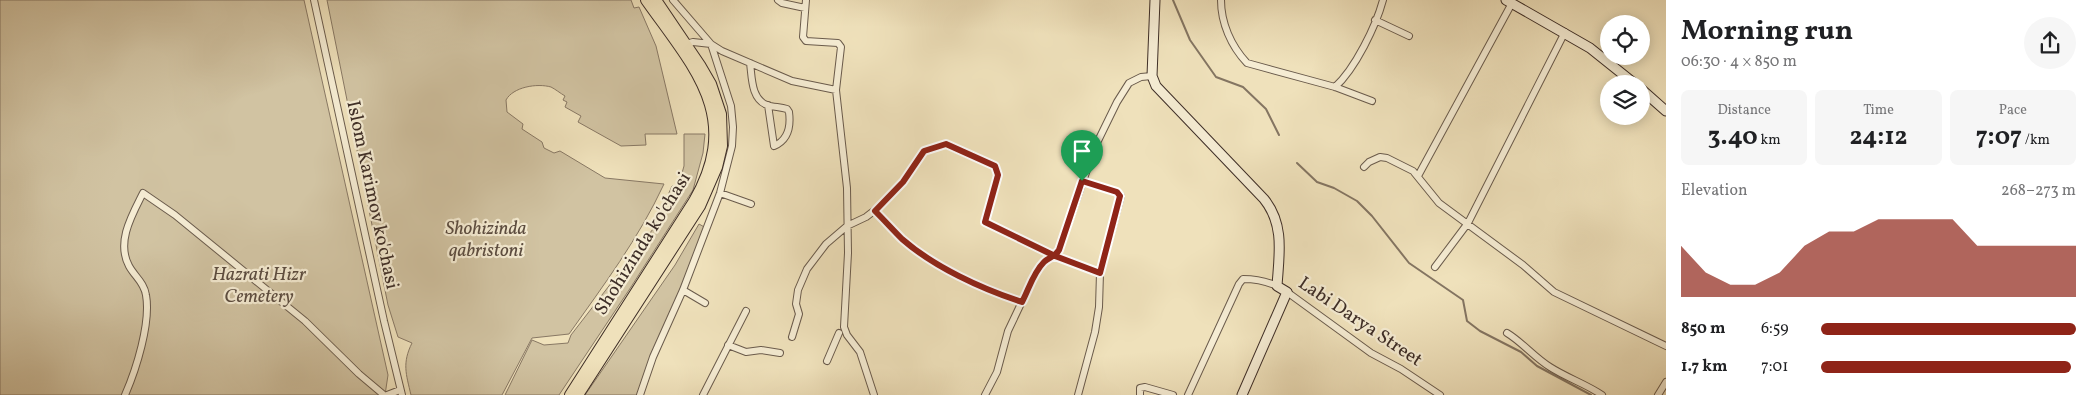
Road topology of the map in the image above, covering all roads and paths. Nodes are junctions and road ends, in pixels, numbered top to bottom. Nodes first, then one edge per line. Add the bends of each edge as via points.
1 (314, 0) edge
2 (646, 0) edge
3 (656, 0) edge
4 (673, 0) edge
5 (778, 0) edge
6 (806, 0) edge
7 (1155, 0) edge
8 (1221, 0) edge
9 (1383, 0) edge
10 (1509, 2) edge
11 (805, 8) junction
12 (662, 9) junction
13 (1376, 20) junction
14 (1564, 32) junction
15 (1410, 36) dead end
16 (686, 44) junction
17 (711, 44) junction
18 (750, 63) junction
19 (1624, 75) edge
20 (1152, 76) junction
21 (1334, 87) junction
22 (836, 90) junction
23 (1650, 97) edge
24 (1372, 101) dead end
25 (768, 105) junction
26 (1666, 111) edge
27 (1364, 167) dead end
28 (1418, 176) junction
29 (1082, 181) junction
30 (720, 193) junction
31 (751, 204) dead end
32 (875, 211) junction
33 (1468, 223) junction
34 (847, 226) junction
35 (1055, 256) junction
36 (1435, 267) dead end
37 (1100, 273) junction
38 (1277, 286) junction
39 (683, 290) junction
40 (1287, 292) junction
41 (1022, 302) junction
42 (705, 303) dead end
43 (746, 311) dead end
44 (839, 333) dead end
45 (1507, 333) dead end
46 (792, 337) dead end
47 (728, 345) junction
48 (1666, 346) edge
49 (780, 353) dead end
50 (827, 362) dead end
51 (1666, 382) edge
52 (401, 392) edge
53 (125, 395) edge
54 (385, 395) edge
55 (570, 395) edge
56 (578, 395) edge
57 (640, 395) edge
58 (704, 395) edge
59 (874, 395) edge
60 (985, 395) edge
61 (1078, 395) edge
62 (1140, 395) edge
63 (1173, 395) edge
64 (1188, 395) edge
65 (1242, 395) edge
66 (1440, 395) edge
67 (1602, 395) edge
68 (1658, 395) edge

1 - 52 street, Islom Karimov ko'chasi
2 - 55 main road, Shohizinda ko'chasi via 704,87 714,122 714,150 694,201
3 - 12 main road, Shohizinda ko'chasi
4 - 12 street
4 - 17 street
5 - 11 street
6 - 11 street
7 - 20 street
8 - 21 street via 1223,21 1246,63
9 - 13 street
10 - 14 street
10 - 28 street
11 - 22 street via 803,37 840,44
12 - 16 main road, Shohizinda ko'chasi
13 - 15 street
13 - 21 street via 1345,78
14 - 19 street
14 - 33 street
16 - 17 street
16 - 56 main road, Shohizinda ko'chasi via 711,84 718,103 723,136 717,167 700,206
17 - 18 street
17 - 30 street via 731,106 733,127 732,146
18 - 22 street via 792,80
18 - 25 street via 756,95
20 - 29 street via 1129,83 1095,147
20 - 38 street, Labi Darya Street via 1156,86 1271,209 1280,236
21 - 24 street
22 - 34 street via 847,188
23 - 26 street
25 - 25 street via 769,113 774,146 787,137 790,116 787,109
27 - 28 street via 1375,159 1387,158
28 - 33 street via 1438,202
29 - 35 street
29 - 37 street via 1117,192 1120,196
30 - 31 street
30 - 39 street
32 - 34 street
32 - 35 street via 903,182 924,151 946,144 995,166 998,175 985,222
32 - 41 street via 903,240 940,264 978,285
33 - 36 street
33 - 48 street via 1554,292
34 - 46 street via 826,244 807,269 798,290 796,304 799,314
34 - 59 street via 844,327 846,335 860,352
35 - 37 street
35 - 41 street via 1045,261 1034,274
37 - 61 street via 1096,332
38 - 40 street, Labi Darya Street
38 - 64 street via 1266,281 1243,279
39 - 42 street
39 - 57 street
40 - 65 street
40 - 66 street, Labi Darya Street via 1372,353
41 - 60 street via 1008,332 997,372
43 - 47 street
44 - 50 street
45 - 67 street via 1550,367
47 - 49 street via 746,352
47 - 58 street
51 - 68 street
52 - 54 street
53 - 54 street via 140,352 146,319 146,292 130,267 125,250 129,224 143,193 175,215 305,321
62 - 63 street via 1140,388 1145,387

